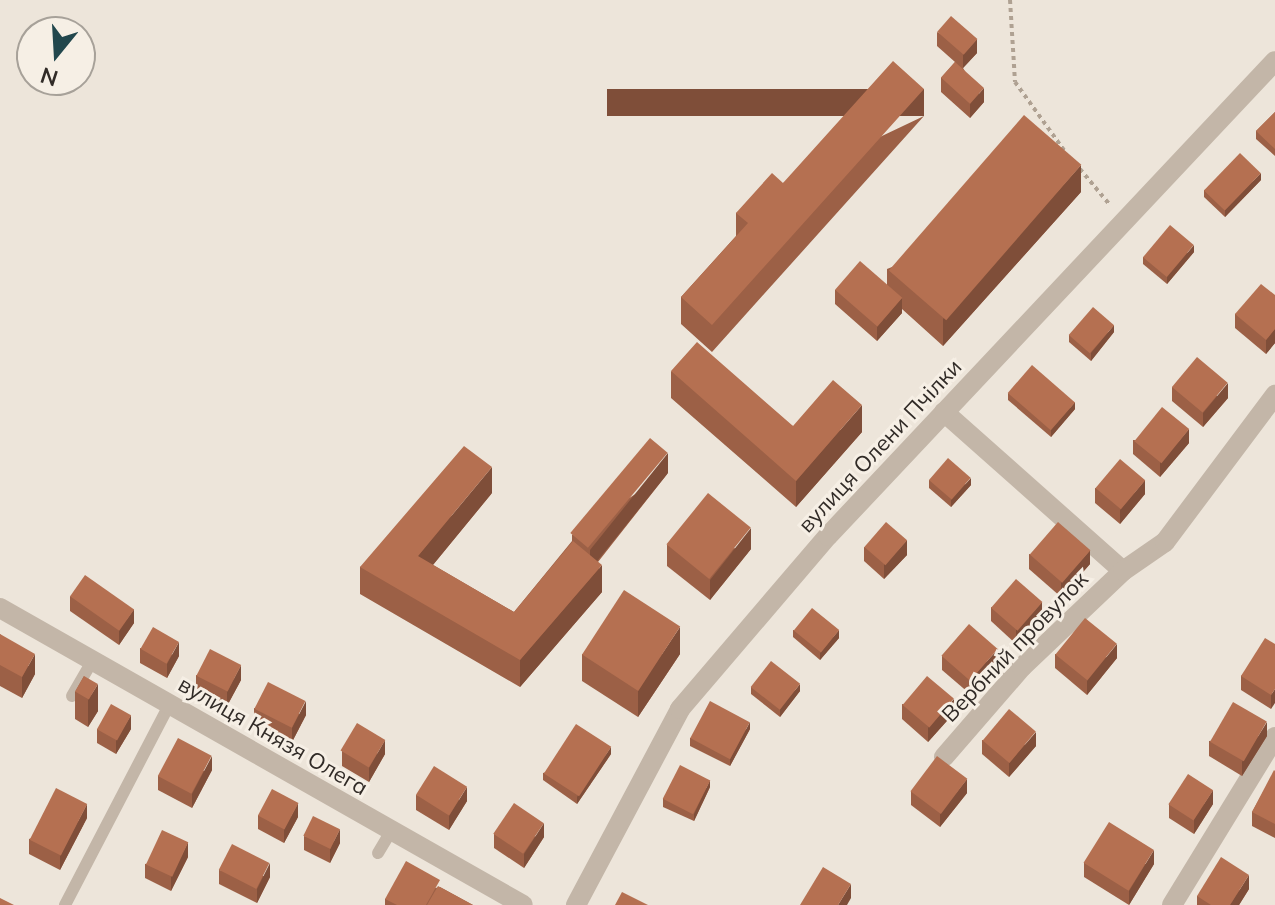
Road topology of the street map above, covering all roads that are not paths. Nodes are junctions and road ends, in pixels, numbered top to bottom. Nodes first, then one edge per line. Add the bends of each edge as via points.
1 (1275, 61) edge
2 (1275, 395) edge
3 (944, 412) junction
4 (1123, 571) junction
5 (0, 608) edge
6 (92, 662) junction
7 (72, 696) dead end
8 (169, 705) junction
9 (1275, 737) edge
10 (944, 757) edge
11 (391, 831) junction
12 (378, 853) dead end
13 (65, 905) edge
14 (523, 905) edge
15 (576, 905) edge
16 (1172, 905) edge

1 - 3 street, вулиця Олени Пчілки
2 - 4 street, Вербний провулок via 1165,542
3 - 4 street, Вербний провулок
3 - 15 street, вулиця Олени Пчілки via 828,536 680,709
4 - 10 street, Вербний провулок via 1022,667
5 - 6 street, вулиця Князя Олега
6 - 7 lane
6 - 8 street, вулиця Князя Олега
8 - 11 street, вулиця Князя Олега
8 - 13 lane
9 - 16 street
11 - 12 lane
11 - 14 street, вулиця Князя Олега

